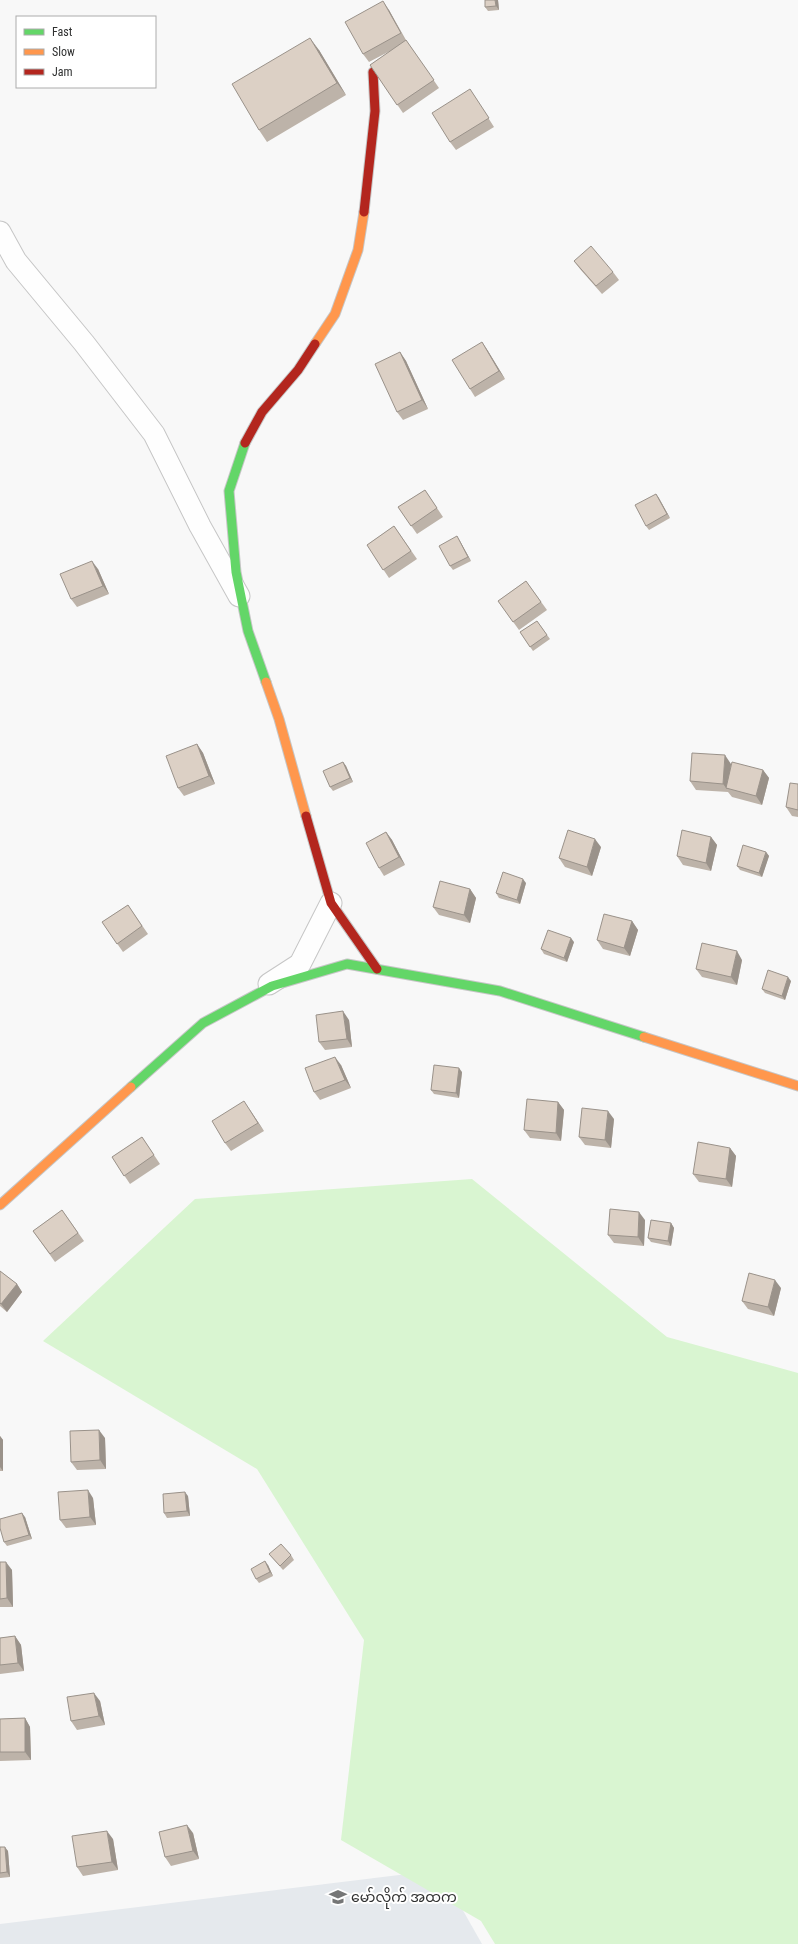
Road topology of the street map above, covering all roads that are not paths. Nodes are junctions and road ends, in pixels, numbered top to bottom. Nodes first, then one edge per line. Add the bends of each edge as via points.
1 (373, 72) edge
2 (0, 232) edge
3 (242, 602) junction
4 (331, 903) junction
5 (377, 969) junction
6 (245, 1000) junction
7 (798, 1086) edge
8 (0, 1205) edge

1 - 3 street via 375,111 358,250 335,314 298,370 262,412 245,442 229,491 236,572
2 - 3 street via 16,261 84,343 154,434
3 - 4 street via 248,630 279,719
4 - 5 street
4 - 6 street via 300,964
5 - 6 street via 347,964 272,986
5 - 7 street via 500,991
6 - 8 street via 203,1022

